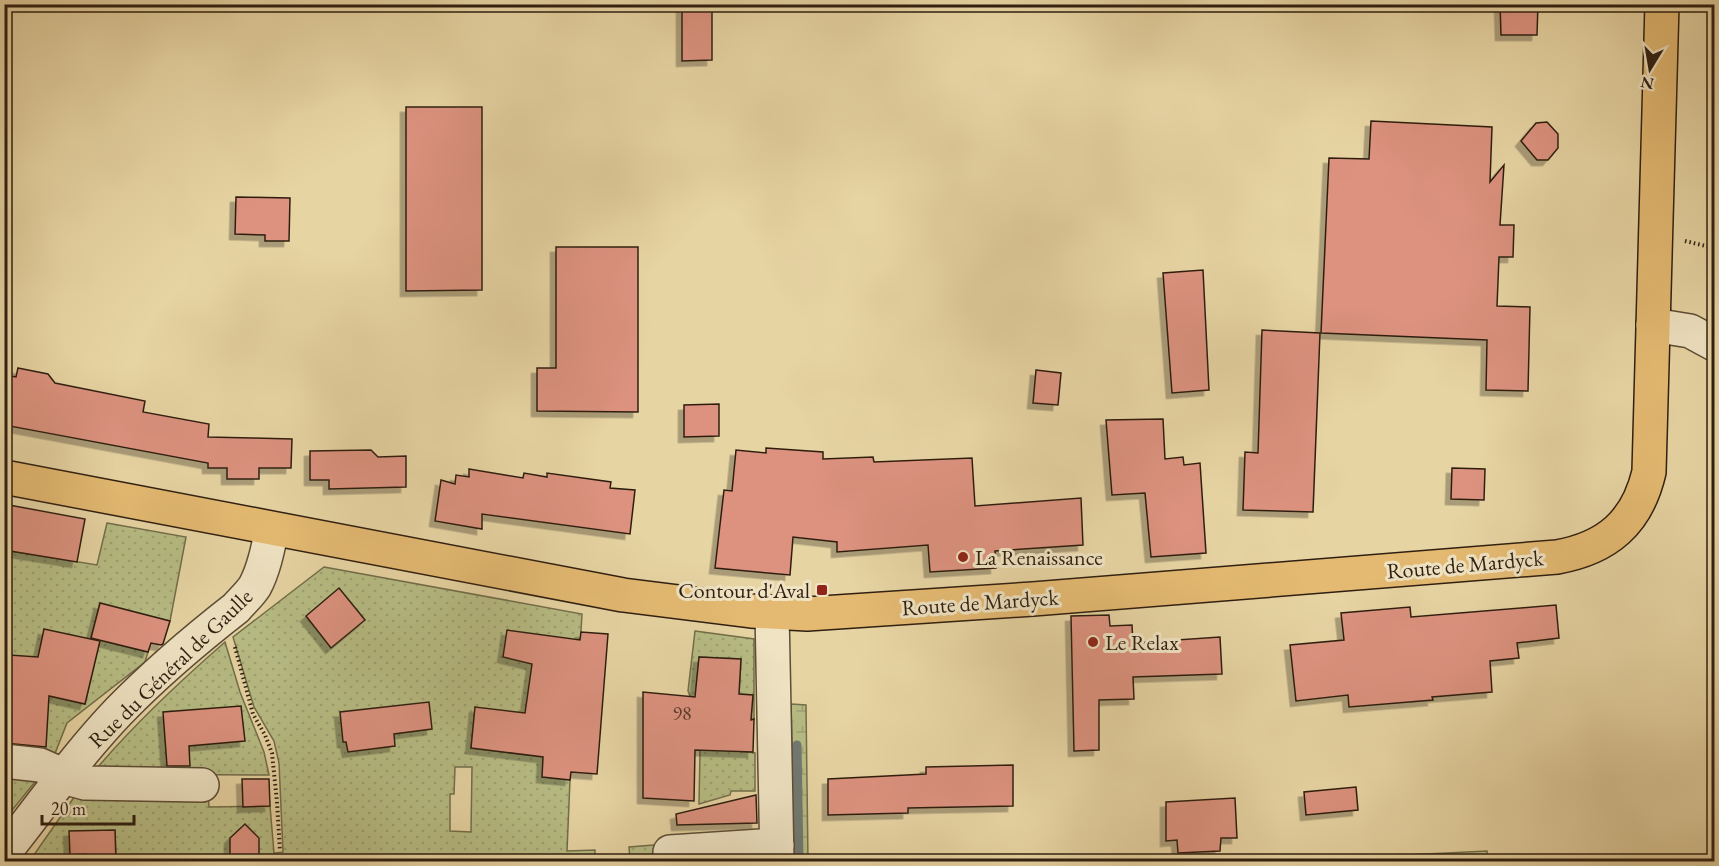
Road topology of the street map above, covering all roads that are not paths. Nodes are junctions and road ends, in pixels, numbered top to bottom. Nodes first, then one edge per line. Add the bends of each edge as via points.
1 (1662, 4) edge
2 (1653, 325) junction
3 (1714, 344) edge
4 (4, 477) edge
5 (272, 529) junction
6 (772, 612) junction
7 (4, 761) edge
8 (65, 776) junction
9 (202, 785) dead end
10 (670, 852) dead end
11 (4, 853) edge
12 (777, 853) edge

1 - 2 main road, Route de Mardyck
2 - 3 street via 1690,331
2 - 6 main road, Route de Mardyck via 1650,463 1643,492 1623,525 1598,545 1581,552 1034,599 807,614
4 - 5 main road, Route de Mardyck
5 - 6 main road, Route de Mardyck via 623,595
5 - 8 street, Rue du Général de Gaulle via 255,586 236,608 138,692
6 - 12 street
7 - 8 street via 40,765
8 - 9 street via 96,784
8 - 11 street, Rue du Général de Gaulle
10 - 12 street

